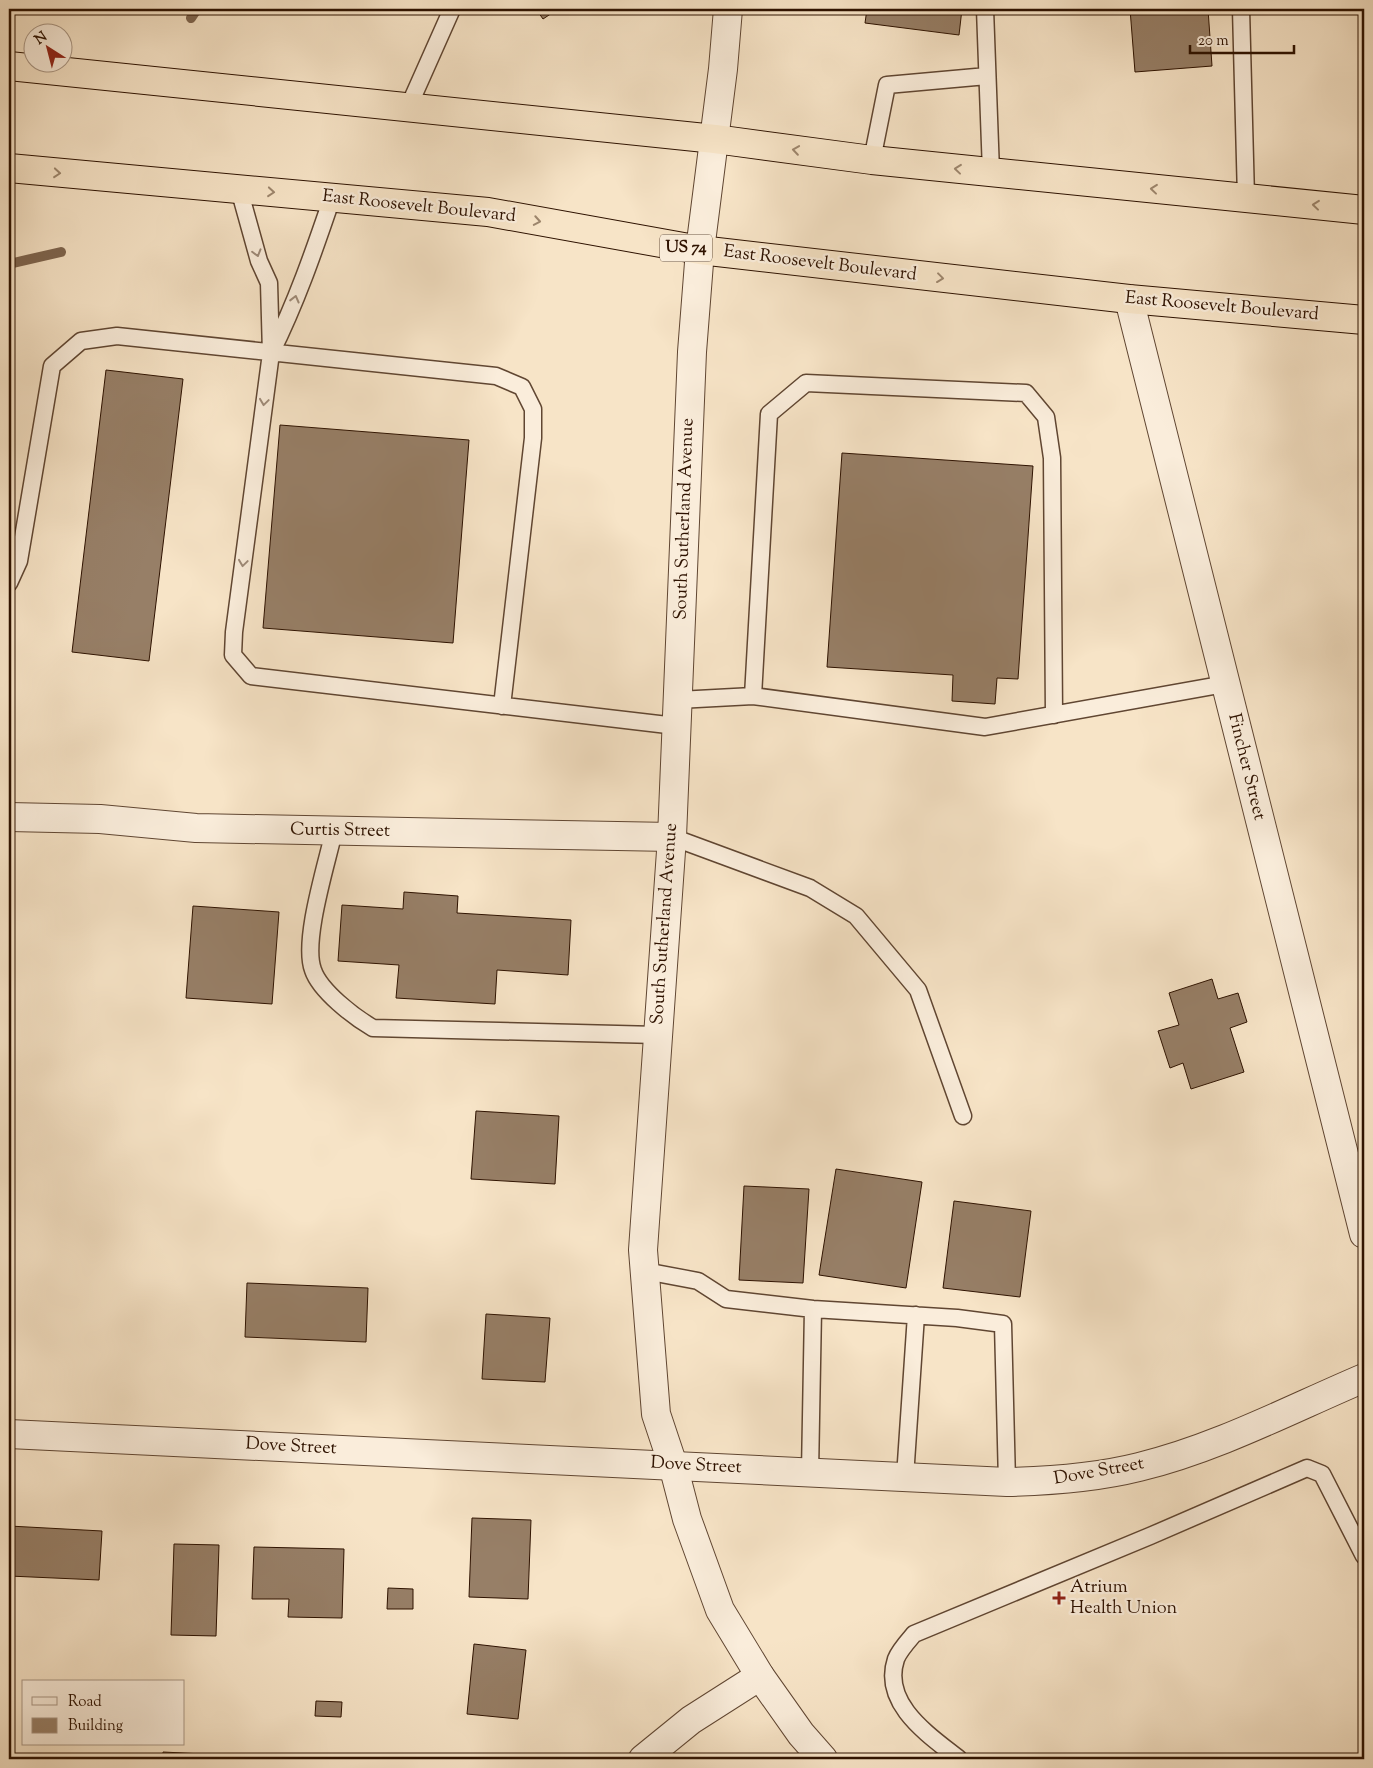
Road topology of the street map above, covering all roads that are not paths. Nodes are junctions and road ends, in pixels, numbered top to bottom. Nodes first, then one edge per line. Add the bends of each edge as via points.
1 (452, 9) edge
2 (728, 9) edge
3 (985, 9) edge
4 (1241, 9) edge
5 (9, 66) edge
6 (988, 76) junction
7 (408, 108) junction
8 (715, 139) junction
9 (872, 160) junction
10 (9, 168) edge
11 (991, 172) junction
12 (239, 189) junction
13 (332, 198) junction
14 (1246, 198) junction
15 (1364, 210) edge
16 (700, 250) junction
17 (1129, 300) junction
18 (1364, 320) edge
19 (271, 353) junction
20 (9, 583) edge
21 (1225, 684) junction
22 (753, 696) junction
23 (678, 700) junction
24 (502, 706) junction
25 (1054, 715) junction
26 (676, 726) junction
27 (9, 817) edge
28 (334, 831) junction
29 (672, 836) junction
30 (657, 1035) junction
31 (963, 1116) dead end
32 (1364, 1234) edge
33 (645, 1271) junction
34 (813, 1309) junction
35 (916, 1316) junction
36 (1364, 1378) edge
37 (9, 1434) edge
38 (673, 1465) junction
39 (810, 1472) junction
40 (905, 1477) junction
41 (1007, 1482) junction
42 (1358, 1528) edge
43 (1364, 1554) edge
44 (760, 1676) junction
45 (643, 1759) edge
46 (823, 1759) edge
47 (959, 1759) edge

1 - 7 lane
2 - 8 street, South Sutherland Avenue
3 - 6 lane
4 - 14 lane
5 - 7 highway
6 - 9 lane via 887,85
6 - 11 lane
7 - 8 highway
9 -> 8 highway
8 - 16 street, South Sutherland Avenue
11 -> 9 highway
10 -> 12 highway, East Roosevelt Boulevard / US 74
14 -> 11 highway
12 -> 13 highway, East Roosevelt Boulevard / US 74
12 -> 19 lane via 259,261 269,283
13 -> 16 highway, East Roosevelt Boulevard / US 74 via 488,212
19 -> 13 lane via 309,267
15 -> 14 highway
16 -> 17 highway, East Roosevelt Boulevard / US 74
16 - 23 street, South Sutherland Avenue via 692,352
17 - 18 highway, East Roosevelt Boulevard / US 74
17 - 21 street, Fincher Street
19 - 20 lane via 117,336 81,341 52,366 19,561
19 - 24 lane via 496,376 522,387 533,409 533,438
19 -> 24 lane via 233,655 251,676
21 - 25 lane
21 - 32 street, Fincher Street
22 - 23 lane
22 - 25 lane via 985,727
22 - 25 lane via 769,414 806,383 1026,393 1046,417 1052,458
23 - 26 street, South Sutherland Avenue
24 - 26 lane
26 - 29 street, South Sutherland Avenue
27 - 28 street, Curtis Street via 196,828
28 - 29 street, Curtis Street
28 - 30 lane via 313,924 310,957 313,972 351,1015 373,1028
29 - 30 street, South Sutherland Avenue
29 - 31 lane via 810,888 856,916 918,990
30 - 33 street, South Sutherland Avenue via 643,1250
33 - 34 lane via 698,1282 726,1299
33 - 38 street, South Sutherland Avenue via 656,1414
34 - 35 lane
34 - 39 lane
35 - 40 lane
35 - 41 lane via 1002,1324
36 - 41 street, Dove Street via 1175,1456 1138,1467 1053,1481
37 - 38 street, Dove Street
38 - 39 street, Dove Street
38 - 44 street, South Sutherland Avenue via 687,1519 720,1610
39 - 40 street, Dove Street
40 - 41 street, Dove Street
42 - 43 lane
42 - 47 lane via 1322,1474 1307,1468 914,1634 896,1659 893,1689 917,1725
44 - 45 street via 691,1720
44 - 46 street, South Sutherland Avenue

